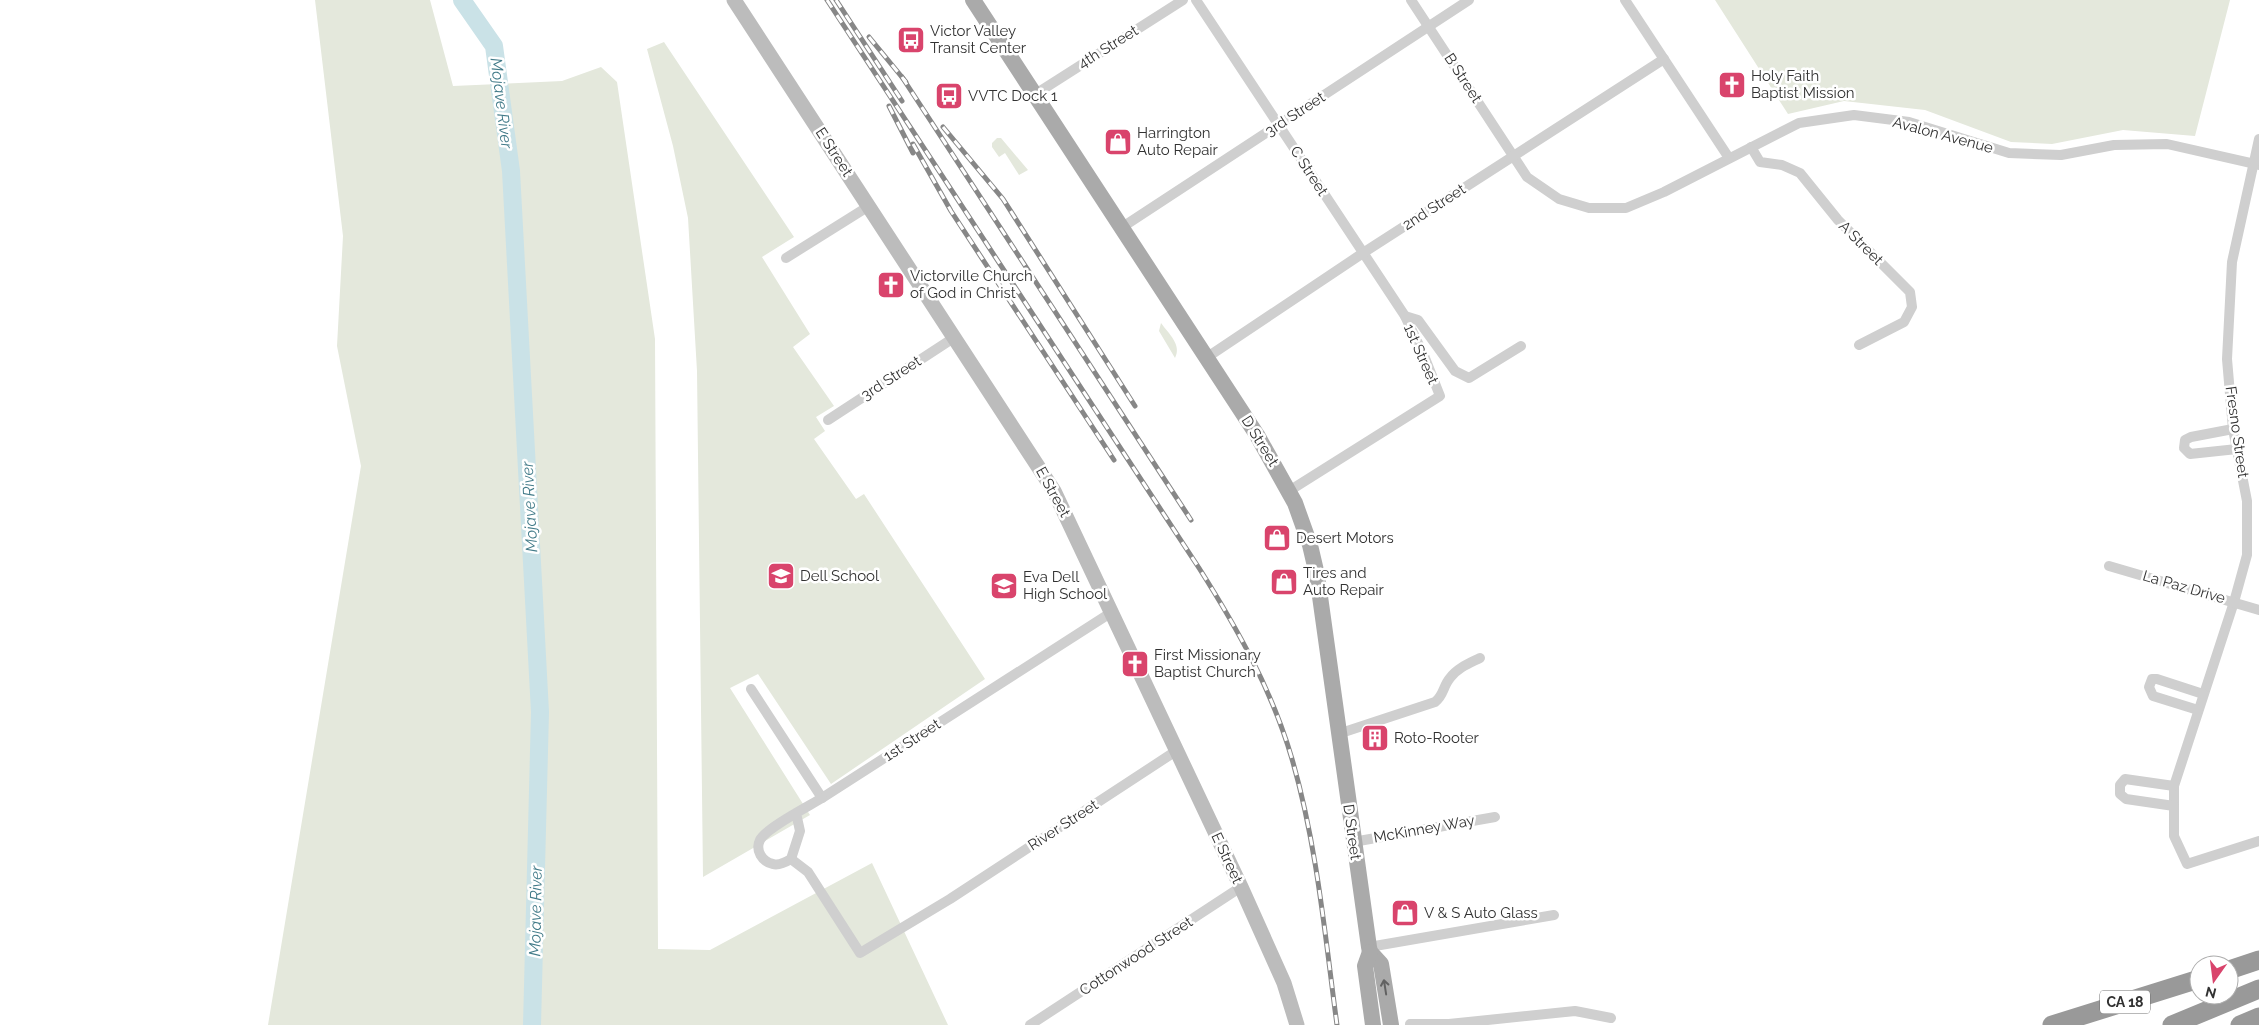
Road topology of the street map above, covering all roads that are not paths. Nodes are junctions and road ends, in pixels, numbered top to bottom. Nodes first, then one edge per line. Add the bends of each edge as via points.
1 (734, 0) edge
2 (973, 0) edge
3 (1183, 0) edge
4 (1196, 0) edge
5 (1411, 0) edge
6 (1469, 0) edge
7 (1625, 0) edge
8 (1429, 26) junction
9 (1664, 59) junction
10 (1034, 95) junction
11 (1278, 124) junction
12 (2259, 139) edge
13 (1751, 147) junction
14 (1514, 156) junction
15 (1729, 158) junction
16 (2256, 164) edge
17 (869, 206) junction
18 (1120, 228) junction
19 (1363, 253) junction
20 (786, 258) dead end
21 (1405, 316) junction
22 (955, 337) junction
23 (1858, 345) dead end
24 (1521, 346) dead end
25 (1206, 358) junction
26 (828, 420) dead end
27 (2233, 429) junction
28 (2237, 449) junction
29 (1289, 491) junction
30 (2259, 500) edge
31 (2248, 501) junction
32 (2109, 566) dead end
33 (2234, 602) junction
34 (2259, 610) edge
35 (1112, 612) junction
36 (1480, 658) dead end
37 (751, 688) dead end
38 (2203, 694) junction
39 (2198, 710) junction
40 (1338, 734) junction
41 (1176, 751) junction
42 (2174, 786) junction
43 (822, 798) junction
44 (2174, 806) junction
45 (796, 813) junction
46 (1495, 817) dead end
47 (2259, 841) edge
48 (1353, 842) junction
49 (791, 859) junction
50 (1241, 887) junction
51 (1554, 915) dead end
52 (1370, 949) junction
53 (2259, 960) edge
54 (2239, 967) edge
55 (2189, 982) edge
56 (2259, 989) edge
57 (2259, 1017) edge
58 (1611, 1018) dead end
59 (1410, 1024) edge
60 (1030, 1025) edge
61 (1297, 1025) edge
62 (1373, 1025) edge
63 (1391, 1025) edge
64 (2052, 1025) edge
65 (2172, 1025) edge
66 (2240, 1025) edge

1 - 17 street, E Street
2 - 10 main road, D Street
3 - 10 street, 4th Street
4 - 11 street, C Street
5 - 8 street, B Street
6 - 8 street, 3rd Street
7 - 9 street
8 - 11 street, 3rd Street
8 - 14 street, B Street
9 - 14 street, 2nd Street
9 - 15 street
10 - 18 main road, D Street
11 - 18 street, 3rd Street
11 - 19 street, C Street
12 - 16 street, Fresno Street
13 - 15 street, Avalon Avenue
13 - 16 street, Avalon Avenue via 1799,124 1854,115 1909,122 2009,153 2061,155 2114,145 2168,144
13 - 23 street, A Street via 1760,162 1782,165 1800,173 1838,220 1910,292 1912,307 1904,322
14 - 15 street, Avalon Avenue via 1527,177 1559,199 1589,208 1626,208
14 - 19 street, 2nd Street
16 - 27 street, Fresno Street via 2232,262 2227,359
17 - 20 street
17 - 22 street, E Street
18 - 25 main road, D Street
19 - 21 street, C Street
19 - 25 street, 2nd Street
21 - 24 street, 1st Street via 1418,320 1455,371 1469,378
21 - 29 street, 1st Street via 1440,396
22 - 26 street, 3rd Street
22 - 35 street, E Street via 1054,491
25 - 29 main road, D Street via 1257,435
27 - 28 street, Fresno Street
27 - 28 street via 2191,437 2185,440 2184,448 2190,454
28 - 31 street, Fresno Street
29 - 40 main road, D Street via 1305,530 1317,575
30 - 31 street
31 - 33 street, Fresno Street via 2247,555
32 - 33 street, La Paz Drive
33 - 34 street, La Paz Drive
33 - 38 street, Fresno Street
35 - 41 street, E Street
35 - 43 street, 1st Street
36 - 40 street via 1449,678 1441,697 1435,702
37 - 43 street
38 - 39 street, Fresno Street
38 - 39 street via 2157,679 2152,680 2149,687 2153,696
39 - 42 street, Fresno Street
40 - 48 main road, D Street
41 - 49 street, River Street via 950,900 860,953 808,872
41 - 50 street, E Street
42 - 44 street, Fresno Street
42 - 44 street via 2125,779 2120,785 2120,794 2126,799
43 - 45 street, 1st Street
44 - 47 street, Fresno Street via 2174,836 2187,864
45 - 49 street via 800,831
45 - 49 street, 1st Street via 760,840 762,858 772,864
46 - 48 street, McKinney Way
48 - 52 main road, D Street
50 - 60 street, Cottonwood Street
50 - 61 street, E Street via 1284,983
51 - 52 street
52 - 62 main road, D Street via 1365,966
63 -> 52 main road, D Street via 1381,964
53 - 54 highway
55 - 64 highway, CA 18
56 - 65 highway
57 - 66 highway
58 - 59 street via 1575,1011 1450,1024

